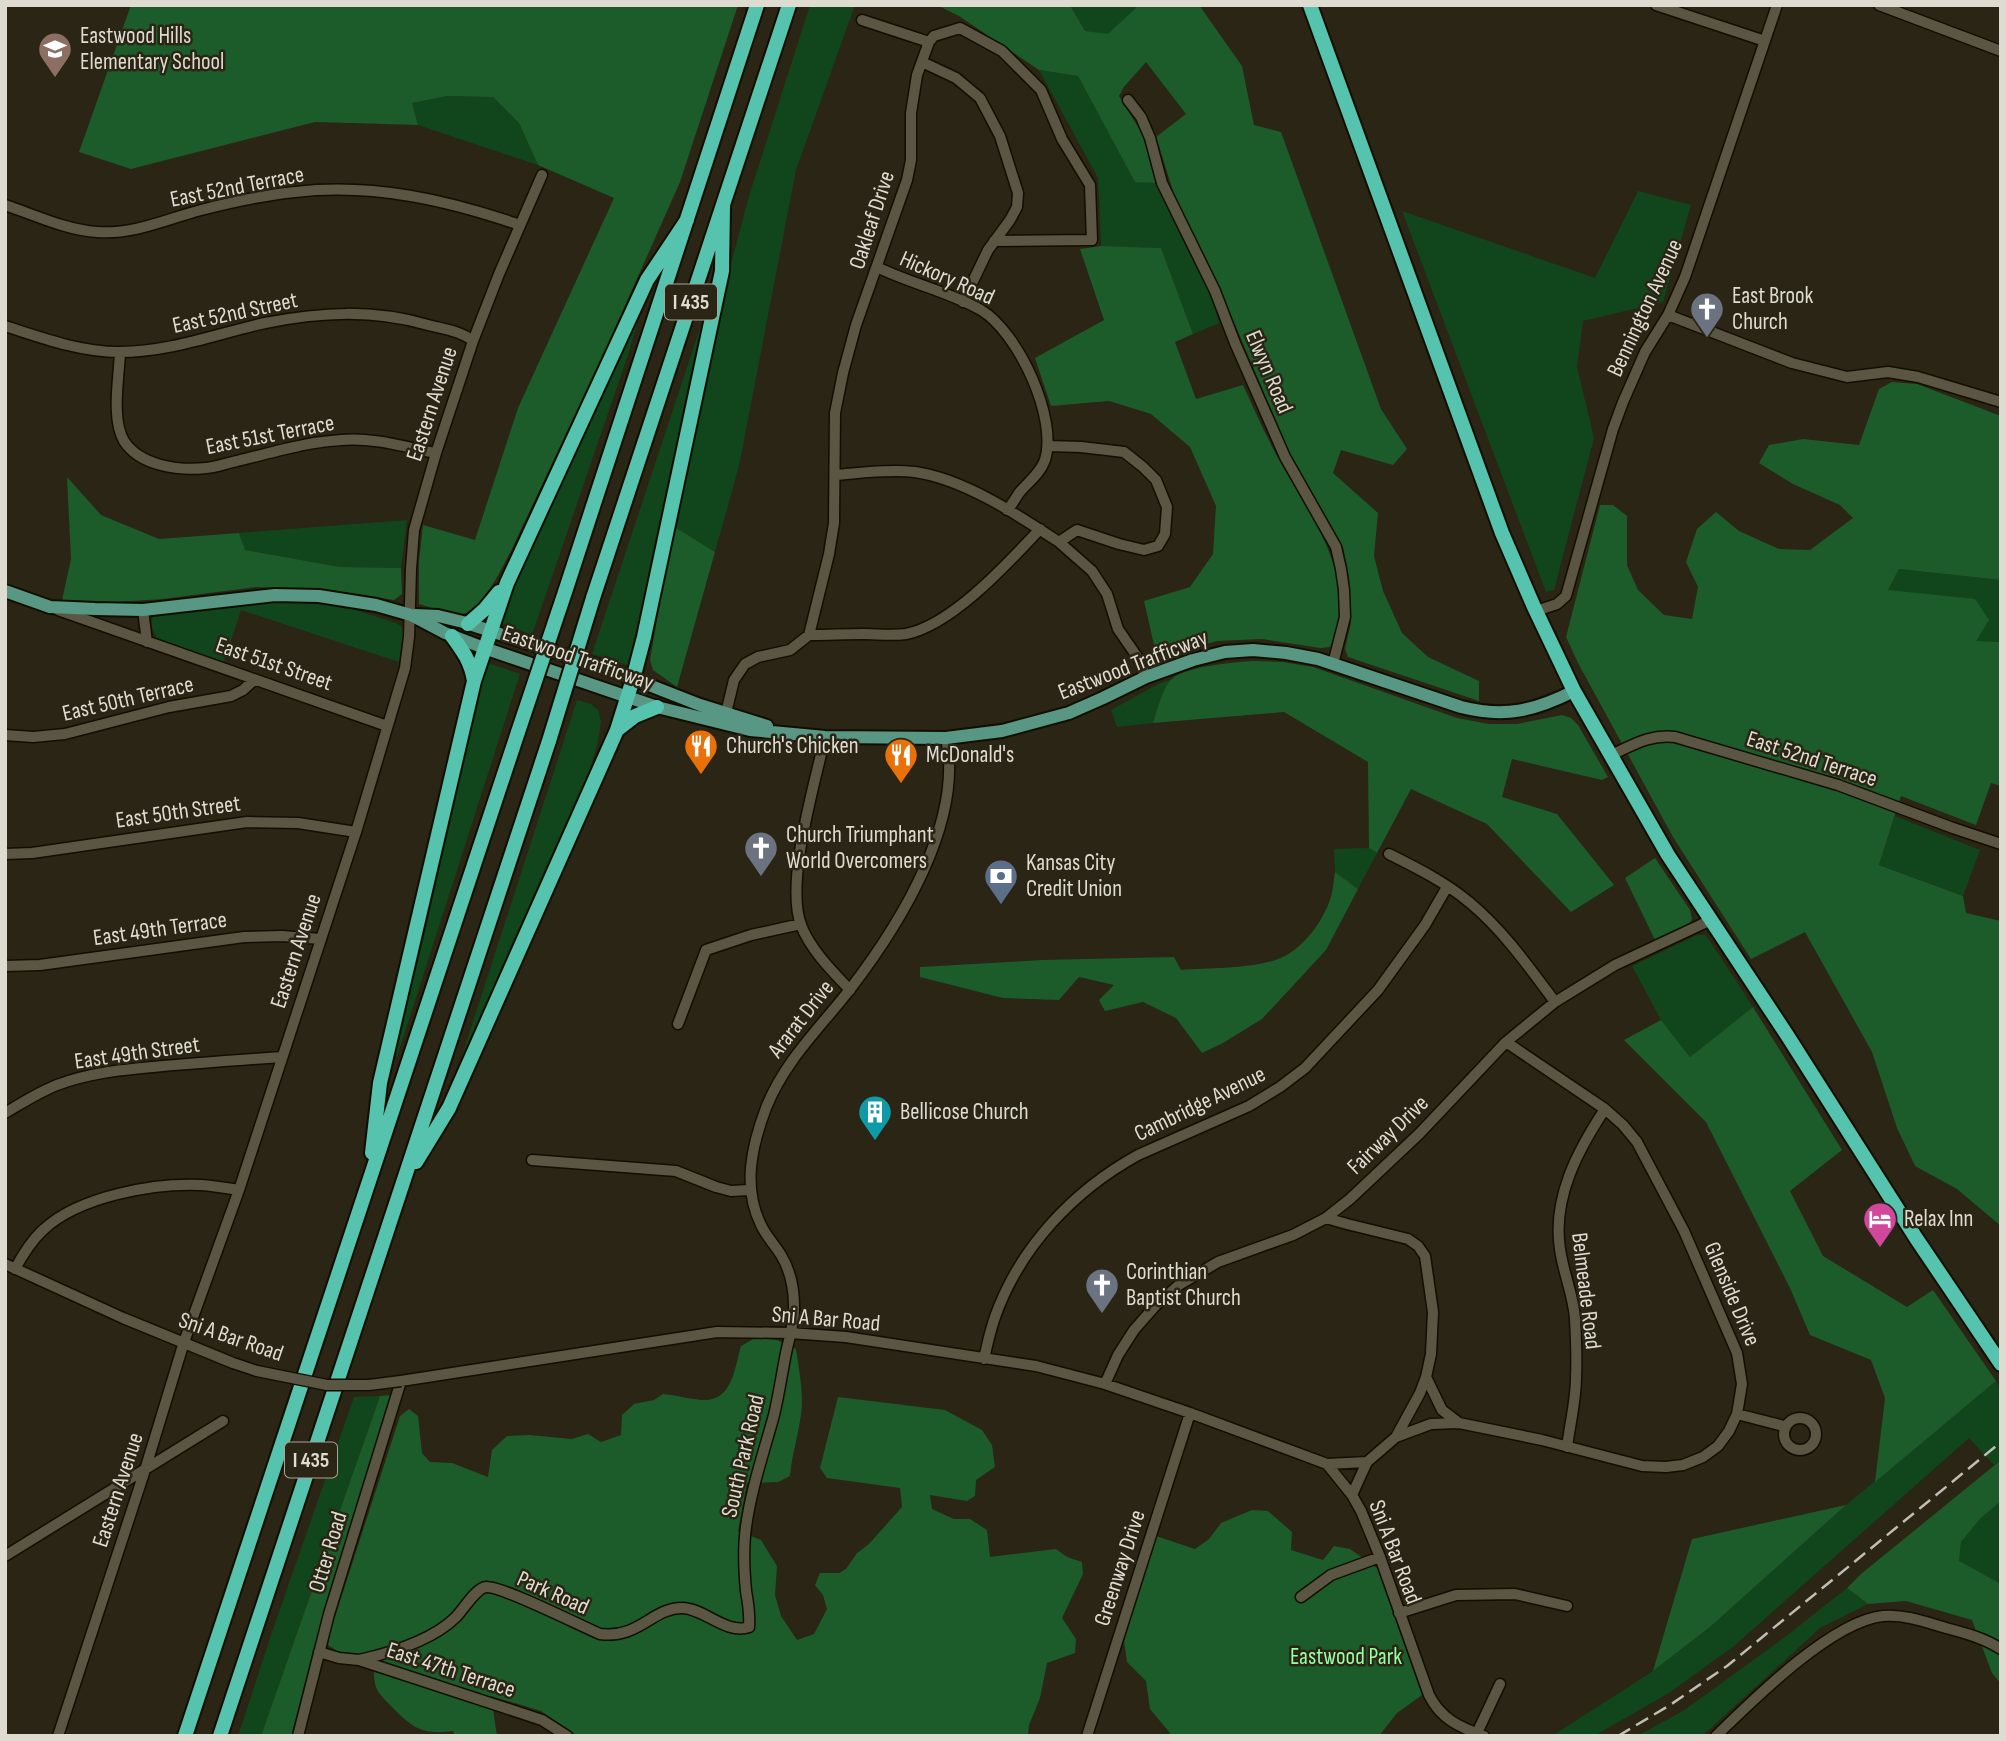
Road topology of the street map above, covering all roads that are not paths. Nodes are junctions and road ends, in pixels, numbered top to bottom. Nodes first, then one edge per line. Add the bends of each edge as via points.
1 (757, 5) edge
2 (789, 5) edge
3 (1310, 5) edge
4 (1656, 5) edge
5 (1777, 5) edge
6 (1879, 5) edge
7 (862, 20) dead end
8 (1765, 41) junction
9 (929, 42) junction
10 (2001, 51) edge
11 (922, 62) junction
12 (1128, 100) dead end
13 (542, 175) dead end
14 (5, 205) edge
15 (723, 206) junction
16 (687, 220) junction
17 (520, 225) junction
18 (994, 241) junction
19 (877, 267) junction
20 (963, 302) junction
21 (1668, 315) junction
22 (5, 326) edge
23 (473, 341) junction
24 (120, 352) junction
25 (2001, 402) edge
26 (1048, 446) junction
27 (436, 453) junction
28 (835, 474) junction
29 (1007, 510) junction
30 (1040, 529) junction
31 (1059, 542) junction
32 (507, 583) junction
33 (5, 591) edge
34 (50, 607) junction
35 (143, 610) junction
36 (1536, 611) junction
37 (411, 615) junction
38 (468, 624) junction
39 (491, 631) junction
40 (809, 635) junction
41 (452, 636) junction
42 (147, 642) junction
43 (484, 648) junction
44 (1333, 664) junction
45 (1146, 677) junction
46 (633, 679) junction
47 (254, 680) junction
48 (474, 681) junction
49 (1574, 691) junction
50 (626, 698) junction
51 (657, 707) junction
52 (726, 713) junction
53 (387, 726) junction
54 (617, 730) junction
55 (779, 731) junction
56 (5, 736) edge
57 (825, 737) junction
58 (946, 738) junction
59 (1611, 755) junction
60 (356, 832) junction
61 (2001, 844) edge
62 (5, 854) edge
63 (1389, 854) dead end
64 (1447, 887) junction
65 (1711, 920) junction
66 (801, 924) junction
67 (320, 939) junction
68 (5, 966) edge
69 (850, 989) junction
70 (1555, 1002) junction
71 (678, 1024) dead end
72 (1507, 1042) junction
73 (282, 1057) junction
74 (1605, 1109) junction
75 (5, 1113) edge
76 (533, 1160) dead end
77 (369, 1182) junction
78 (402, 1184) junction
79 (239, 1190) junction
80 (749, 1190) junction
81 (1326, 1218) junction
82 (10, 1266) edge
83 (790, 1333) junction
84 (184, 1342) junction
85 (984, 1359) junction
86 (2001, 1364) edge
87 (1426, 1377) junction
88 (401, 1381) junction
89 (1105, 1384) junction
90 (1189, 1413) junction
91 (1737, 1414) junction
92 (223, 1421) dead end
93 (1459, 1423) junction
94 (1784, 1426) dead end
95 (1396, 1437) junction
96 (1567, 1447) junction
97 (1367, 1462) junction
98 (1328, 1464) junction
99 (145, 1470) junction
100 (1352, 1495) junction
101 (5, 1556) edge
102 (1380, 1557) junction
103 (1301, 1597) dead end
104 (1567, 1606) dead end
105 (1399, 1614) junction
106 (745, 1629) joint
107 (2001, 1648) edge
108 (319, 1652) junction
109 (359, 1660) junction
110 (1500, 1684) dead end
111 (1481, 1735) edge
112 (58, 1736) edge
113 (185, 1736) edge
114 (220, 1736) edge
115 (298, 1736) edge
116 (567, 1736) edge
117 (1087, 1736) edge
118 (1716, 1736) edge

1 - 16 highway, I 435
2 - 15 highway, I 435
3 - 36 highway via 1502,533
4 - 8 street
5 - 8 street, Bennington Avenue
6 - 10 street
7 - 9 street
8 - 21 street, Bennington Avenue
9 - 11 street, Oakleaf Drive
9 - 18 street via 960,28 1002,51 1041,90 1062,139 1090,185 1092,240
11 - 18 street via 956,78 980,98 1000,136 1018,193 1017,207
11 - 19 street, Oakleaf Drive via 911,113 907,180
12 - 44 street, Elwyn Road via 1141,117 1162,183 1216,291 1285,457 1336,547 1345,617
13 - 17 street, Eastern Avenue
14 - 17 street, East 52nd Terrace via 70,227 118,232 260,197 331,189 416,195
15 - 46 highway via 722,271
15 - 78 highway, I 435, bridge
16 - 32 highway via 647,280
16 - 77 highway, I 435, bridge
17 - 23 street, Eastern Avenue
18 - 20 street
19 - 20 street, Hickory Road
19 - 28 street, Oakleaf Drive via 843,373 835,413
20 - 26 street, Hickory Road via 1000,326 1023,360 1037,391
21 - 25 street via 1792,363 1847,377 1888,372 1918,377
21 - 36 street, Bennington Avenue via 1645,352 1613,429 1566,596 1558,604
22 - 24 street, East 52nd Street via 88,351
23 - 24 street, East 52nd Street via 415,321 338,313 265,323 171,348
23 - 27 street, Eastern Avenue
24 - 27 street, East 51st Terrace via 118,427 131,449 152,463 207,468 303,444 344,439
26 - 29 street via 1038,473
26 - 31 street via 1124,452 1156,480 1167,508 1165,534 1158,546 1144,550 1077,530
27 - 37 street, Eastern Avenue via 414,530
28 - 29 street via 892,471 932,475
28 - 40 street, Oakleaf Drive via 829,554
29 - 30 street
30 - 31 street
30 - 40 street via 969,599 924,628 879,636
31 - 45 street via 1107,594 1118,629
32 - 38 highway
32 - 39 highway
33 - 34 main road, East 51st Street
34 - 35 main road, Eastwood Trafficway
34 - 42 street, East 51st Street
35 - 37 main road, Eastwood Trafficway via 298,595 376,605
35 - 42 street
36 - 49 highway
37 - 38 main road, Eastwood Trafficway
37 - 41 main road, Eastwood Trafficway
37 - 53 street, Eastern Avenue via 405,668
38 - 39 main road, Eastwood Trafficway
39 - 43 highway
39 - 46 main road, Eastwood Trafficway
40 - 52 street via 790,650 745,664 734,680
41 - 43 main road, Eastwood Trafficway
41 - 48 highway via 467,656
42 - 47 street, East 51st Street
43 - 48 highway
43 - 50 main road, Eastwood Trafficway
44 - 45 main road, Eastwood Trafficway via 1253,650 1203,657
44 - 49 main road, Eastwood Trafficway via 1483,712 1531,708
45 - 58 main road, Eastwood Trafficway via 1080,708 1034,723
46 - 50 highway
46 - 52 main road, Eastwood Trafficway
47 - 53 street, East 51st Street
47 - 56 street, East 50th Terrace via 231,696 65,734
48 - 77 highway via 380,1083
49 - 59 highway
50 - 51 main road, Eastwood Trafficway
50 - 54 highway
51 - 54 highway
51 - 55 main road, Eastwood Trafficway via 750,730
52 - 55 main road, Eastwood Trafficway
53 - 60 street, Eastern Avenue
54 - 78 highway via 449,1108
55 - 57 main road, Eastwood Trafficway
57 - 58 main road, Eastwood Trafficway
57 - 66 street via 797,875
58 - 69 street, Ararat Drive via 949,782 938,832 900,917
59 - 61 street, East 52nd Terrace via 1651,737 1675,737 1838,785
59 - 65 highway
60 - 62 street, East 50th Street via 298,822 247,822
60 - 67 street, Eastern Avenue
63 - 64 street
64 - 70 street via 1498,931
64 - 85 street, Cambridge Avenue via 1378,990 1305,1068 1249,1106 1121,1164 1056,1218 1031,1247 1009,1284
65 - 70 street, Fairway Drive via 1615,965
65 - 86 highway
66 - 69 street via 830,969
66 - 71 street via 751,934 706,950
67 - 68 street, East 49th Terrace via 244,937
67 - 73 street, Eastern Avenue
69 - 80 street, Ararat Drive via 782,1074 751,1155
70 - 72 street, Fairway Drive
72 - 74 street, Glenside Drive
72 - 81 street, Fairway Drive via 1419,1134
73 - 75 street, East 49th Street via 85,1076 59,1084
73 - 79 street, Eastern Avenue
74 - 91 street, Glenside Drive via 1637,1142 1684,1231 1737,1353 1742,1384
74 - 96 street, Belmeade Road via 1573,1167 1558,1219 1575,1316 1576,1378
76 - 80 street via 676,1171 731,1191
77 - 113 highway, I 435
78 - 114 highway, I 435
79 - 82 street via 168,1185 96,1201 45,1228
79 - 84 street, Eastern Avenue
80 - 83 street, Ararat Drive via 761,1226 783,1258 793,1284
81 - 87 street via 1408,1238 1425,1256 1433,1311
81 - 89 street, Fairway Drive via 1218,1262 1179,1285 1134,1330
82 - 84 street, Sni A Bar Road
83 - 85 street, Sni A Bar Road
83 - 88 street, Sni A Bar Road via 717,1332
83 - 106 street, South Park Road via 745,1530 749,1622
84 - 88 street, Sni A Bar Road, bridge via 257,1371 327,1385
84 - 99 street, Eastern Avenue
85 - 89 street, Sni A Bar Road
87 - 93 street via 1443,1410
87 - 95 street
88 - 108 street, Otter Road
89 - 90 street, Sni A Bar Road
90 - 98 street, Sni A Bar Road
90 - 117 street, Greenway Drive
91 - 94 street
91 - 96 street, Glenside Drive via 1718,1446 1684,1465 1642,1466
92 - 99 street
93 - 95 street, Glenside Drive via 1431,1424
93 - 96 street, Glenside Drive
95 - 97 street
97 - 98 street
97 - 100 street
98 - 100 street, Sni A Bar Road
99 - 101 street
99 - 112 street, Eastern Avenue
100 - 102 street, Sni A Bar Road
102 - 103 street via 1331,1575
102 - 105 street, Sni A Bar Road
104 - 105 street via 1515,1594 1456,1595
105 - 111 street, Sni A Bar Road via 1435,1706 1453,1724
106 - 109 street, Park Road via 679,1608 625,1633 600,1634 505,1591 486,1587 442,1629
107 - 118 street via 1979,1637 1904,1616 1871,1618 1823,1642
108 - 109 street, East 47th Terrace
108 - 115 street, Otter Road
109 - 116 street, East 47th Terrace via 542,1720
110 - 111 street

